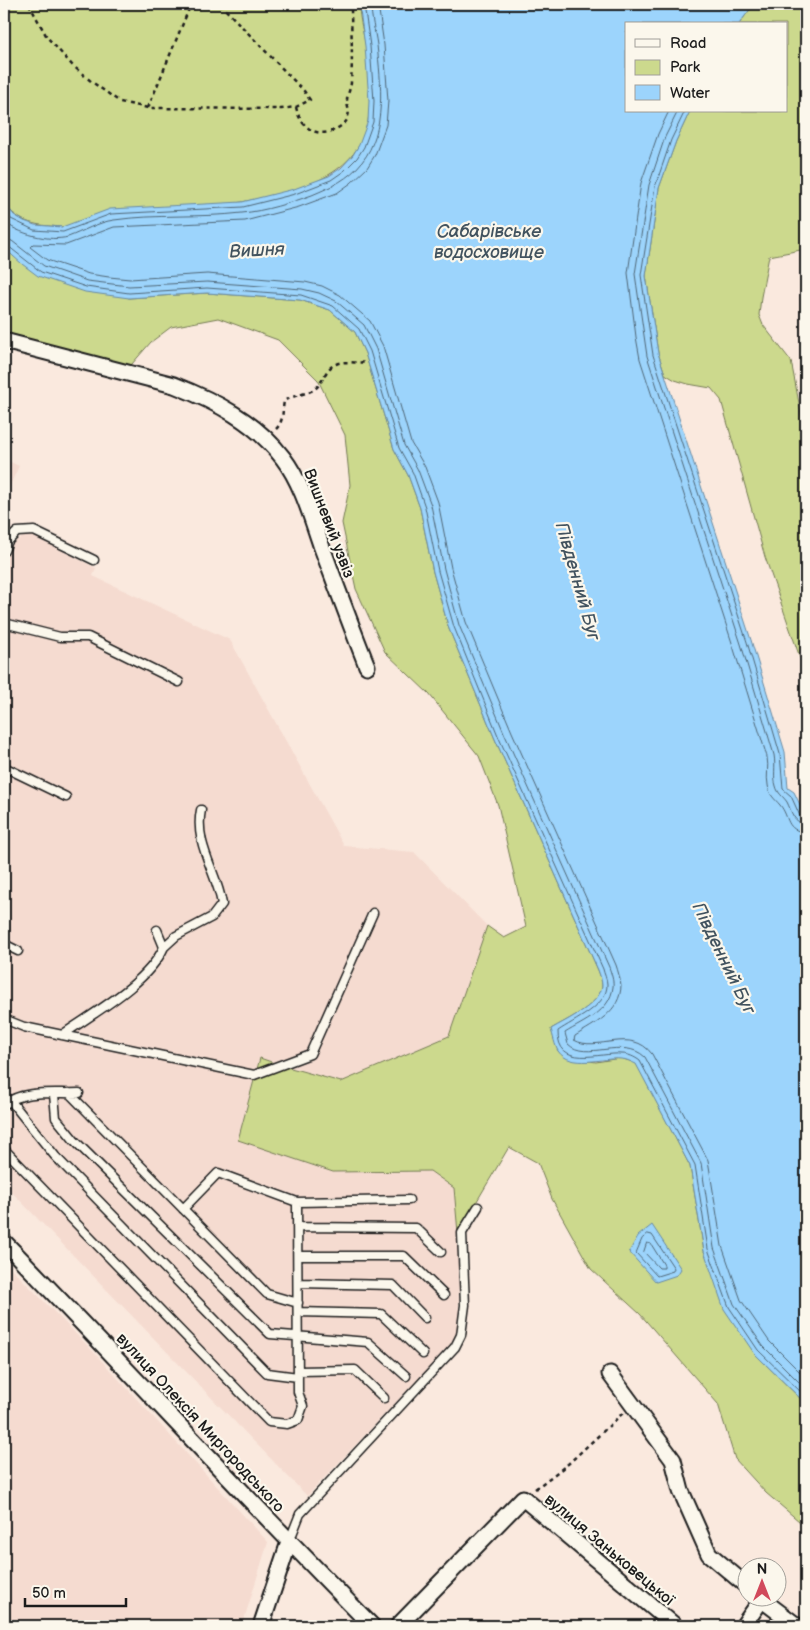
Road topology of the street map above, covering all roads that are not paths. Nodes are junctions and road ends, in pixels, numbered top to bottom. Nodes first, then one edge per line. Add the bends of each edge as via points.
1 (4, 341) edge
2 (4, 551) edge
3 (94, 560) dead end
4 (4, 623) edge
5 (367, 666) dead end
6 (179, 682) dead end
7 (4, 767) edge
8 (66, 797) dead end
9 (201, 810) dead end
10 (373, 913) dead end
11 (157, 930) dead end
12 (4, 944) edge
13 (164, 946) junction
14 (18, 951) dead end
15 (4, 1020) edge
16 (62, 1035) junction
17 (68, 1093) junction
18 (79, 1093) dead end
19 (54, 1094) junction
20 (7, 1102) edge
21 (4, 1149) edge
22 (409, 1200) dead end
23 (297, 1202) junction
24 (478, 1207) dead end
25 (183, 1209) junction
26 (297, 1227) junction
27 (4, 1242) edge
28 (441, 1252) dead end
29 (298, 1256) junction
30 (298, 1283) junction
31 (444, 1295) dead end
32 (298, 1303) junction
33 (298, 1312) junction
34 (426, 1318) dead end
35 (298, 1337) junction
36 (423, 1354) dead end
37 (298, 1374) junction
38 (610, 1374) dead end
39 (406, 1376) dead end
40 (384, 1398) dead end
41 (289, 1542) junction
42 (738, 1579) edge
43 (755, 1608) edge
44 (774, 1608) edge
45 (261, 1626) edge
46 (372, 1626) edge
47 (398, 1626) edge
48 (675, 1626) edge
49 (743, 1626) edge
50 (798, 1626) edge

1 - 5 street, Вишневий узвіз via 174,385 221,406 261,434 285,460 303,494
2 - 3 lane via 8,541 17,532 25,530 34,531
4 - 6 lane via 60,637 88,637
7 - 8 lane
9 - 13 lane via 202,842 222,904 212,917
10 - 16 lane via 310,1054 254,1074
11 - 13 lane
12 - 14 lane
13 - 16 lane via 159,958 126,991
15 - 16 lane
17 - 18 lane
17 - 19 lane
17 - 25 lane
19 - 20 lane via 31,1094
19 - 35 lane via 56,1118 81,1147 270,1334
20 - 37 lane via 55,1156 267,1373
21 - 37 lane via 269,1422 288,1424 298,1420 303,1406 298,1392
22 - 23 lane
23 - 25 lane via 218,1173
23 - 26 lane
24 - 41 lane via 462,1233 465,1305 461,1336 455,1347 300,1514
25 - 32 lane via 267,1294
26 - 28 lane via 416,1228
26 - 29 lane
27 - 41 street, вулиця Олексія Миргородського
29 - 30 lane
29 - 31 lane via 404,1256
30 - 32 lane
30 - 34 lane via 393,1285
32 - 33 lane
33 - 35 lane
33 - 36 lane via 381,1314
35 - 37 lane
35 - 39 lane via 368,1342
37 - 40 lane via 355,1370
38 - 42 street via 673,1460 681,1491 709,1554
41 - 45 street
41 - 46 street, вулиця Олексія Миргородського
43 - 49 street
44 - 50 street
47 - 48 street, вулиця Заньковецької via 524,1498

